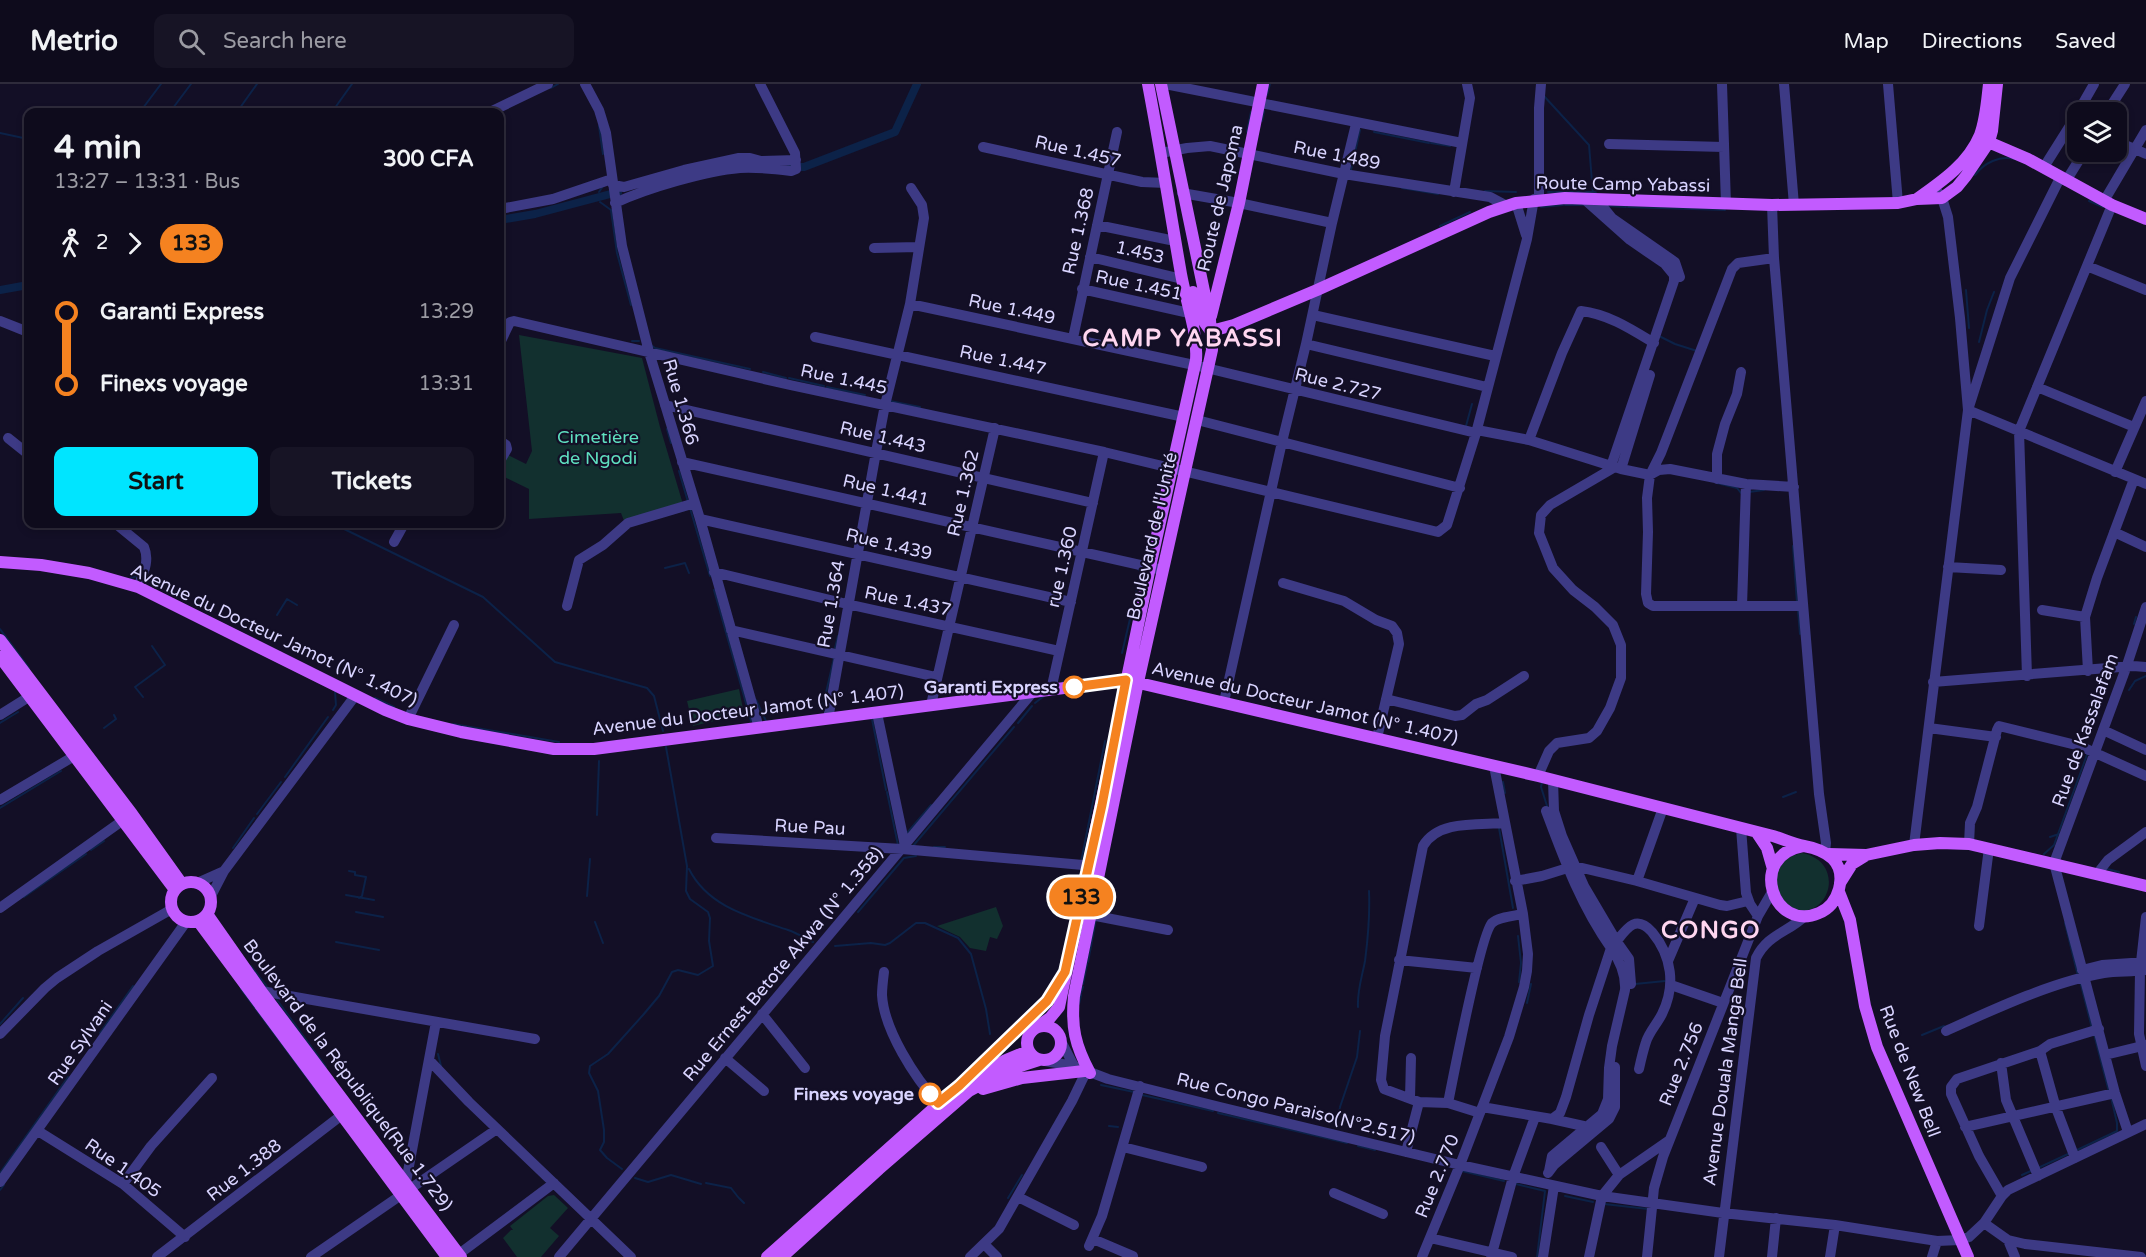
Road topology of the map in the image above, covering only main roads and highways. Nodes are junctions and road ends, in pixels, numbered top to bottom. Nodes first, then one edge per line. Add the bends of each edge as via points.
1 (1148, 84) edge
2 (1163, 84) edge
3 (1263, 84) edge
4 (1989, 84) edge
5 (1997, 84) edge
6 (1984, 140) junction
7 (1167, 152) junction
8 (1166, 183) junction
9 (1917, 199) junction
10 (2146, 219) edge
11 (1210, 326) junction
12 (0, 562) edge
13 (1155, 570) junction
14 (0, 640) edge
15 (0, 657) edge
16 (1132, 681) junction
17 (35, 694) junction
18 (1757, 833) junction
19 (1807, 846) junction
20 (1827, 853) junction
21 (1866, 855) junction
22 (1773, 869) junction
23 (2146, 886) edge
24 (179, 887) junction
25 (1839, 887) junction
26 (197, 919) junction
27 (1065, 972) junction
28 (1074, 996) junction
29 (1037, 1027) junction
30 (1061, 1042) junction
31 (1028, 1051) junction
32 (1042, 1060) junction
33 (959, 1092) junction
34 (456, 1256) edge
35 (767, 1257) edge
36 (782, 1257) edge
37 (1968, 1257) edge

1 - 7 main road, Boulevard de l'Unité
2 - 7 main road, Boulevard de l'Unité
3 - 11 main road, Route de Japoma
4 - 6 main road
5 - 6 main road via 1992,131
6 - 9 main road
6 - 9 main road via 1966,176 1942,198
6 - 10 main road
7 - 8 main road, Boulevard de l'Unité
7 - 11 main road, Boulevard de l'Unité via 1182,193
8 - 11 main road via 1175,201 1197,308
8 - 13 main road, Boulevard de l'Unité via 1196,347
9 - 11 main road, Route Camp Yabassi via 1898,203 1772,206 1536,199 1510,204 1234,325
11 - 13 main road, Boulevard de l'Unité via 1209,369 1185,471
12 - 16 main road, Avenue du Docteur Jamot (N° 1.407) via 89,573 138,587 408,719 554,749 594,749
13 - 16 main road, Boulevard de l'Unité
14 - 17 main road
15 - 17 main road
16 - 18 main road, Avenue du Docteur Jamot (N° 1.407) via 1544,778
16 - 27 main road, Boulevard de l'Unité
16 - 28 main road, Boulevard de l'Unité via 1101,866
17 - 24 main road
18 - 19 main road, Avenue du Docteur Jamot (N° 1.407)
18 - 22 main road via 1767,848
19 - 20 main road
19 - 22 main road via 1784,853
20 - 21 main road
20 - 25 main road via 1838,867
21 - 23 main road via 1914,845 1969,844
21 - 25 main road via 1852,864
22 - 25 main road via 1772,892 1782,907 1797,915 1814,915 1829,907
24 - 26 main road via 171,899 172,909 177,917
24 - 26 main road via 196,883 205,888 210,908
25 - 37 main road, Rue de New Bell via 1850,920 1864,1006 1877,1047
26 - 34 main road, Boulevard de la République(Rue 1.729)
27 - 29 main road via 1059,1007
27 - 33 main road via 1047,1001
28 - 30 main road
28 - 33 main road via 1072,1020 1083,1070
29 - 30 main road via 1056,1030
29 - 31 main road via 1028,1036
30 - 32 main road via 1057,1055
31 - 32 main road
31 - 33 main road
32 - 33 main road
33 - 35 main road via 938,1103
33 - 36 main road

